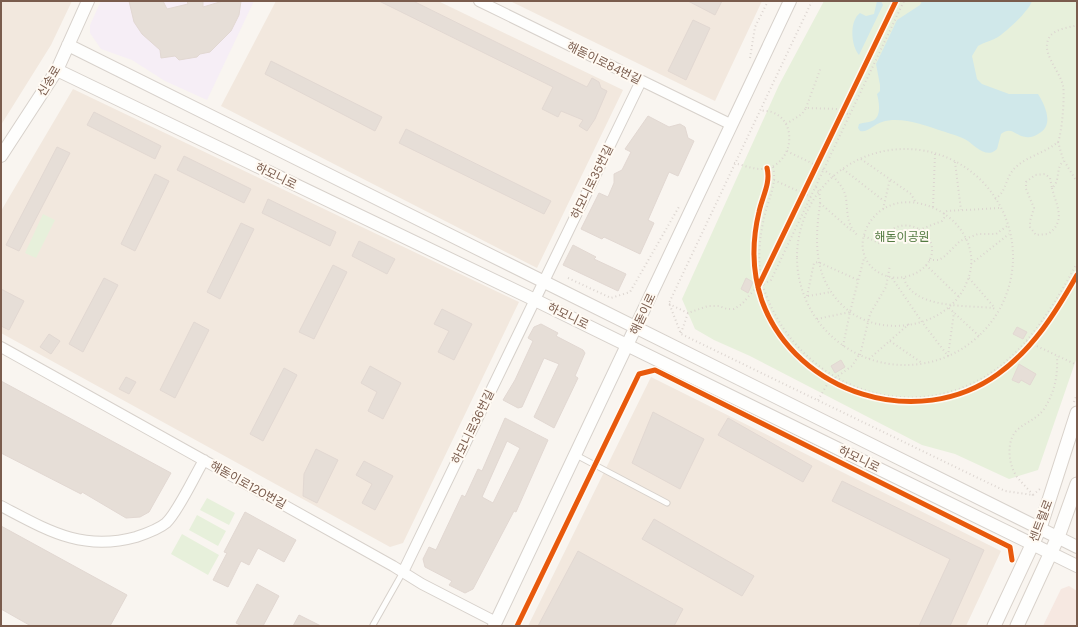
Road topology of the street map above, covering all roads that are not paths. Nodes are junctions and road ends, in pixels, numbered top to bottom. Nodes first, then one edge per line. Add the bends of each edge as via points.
1 (88, 1) edge
2 (479, 1) edge
3 (790, 1) edge
4 (68, 45) junction
5 (57, 70) junction
6 (641, 81) junction
7 (730, 124) junction
8 (1, 156) edge
9 (544, 283) junction
10 (535, 300) junction
11 (637, 327) junction
12 (628, 346) junction
13 (1, 347) edge
14 (1077, 413) edge
15 (576, 455) junction
16 (204, 460) junction
17 (1077, 484) edge
18 (667, 503) dead end
19 (1, 506) edge
20 (1040, 528) junction
21 (1058, 537) junction
22 (1032, 544) junction
23 (1077, 547) edge
24 (1051, 553) junction
25 (1077, 566) edge
26 (403, 572) junction
27 (495, 624) edge
28 (373, 625) edge
29 (994, 626) edge
30 (1017, 626) edge

1 - 4 street, 신송로
2 - 6 street, 해돋이로84번길
3 - 7 street, 해돋이로
4 - 5 street, 신송로
4 - 9 street, 하모니로
5 - 8 street, 신송로
5 - 10 street, 하모니로
6 - 7 street, 해돋이로84번길
6 - 9 street, 하모니로35번길
7 - 11 street, 해돋이로
9 - 10 street, 하모니로36번길
9 - 11 street, 하모니로
10 - 12 street, 하모니로
10 - 26 street, 하모니로36번길
11 - 12 street, 해돋이로
11 - 20 street, 하모니로
12 - 15 street, 해돋이로
12 - 22 street, 하모니로
13 - 16 street, 해돋이로120번길
14 - 20 main road, 센트럴로
15 - 18 lane
15 - 27 street, 해돋이로
16 - 19 street via 166,523 144,534 118,542 88,542 47,530
16 - 26 street, 해돋이로120번길
17 - 21 main road, 센트럴로
20 - 21 street, 하모니로
20 - 22 main road, 센트럴로
21 - 23 street, 하모니로
21 - 24 main road, 센트럴로
22 - 24 street, 하모니로
22 - 29 main road, 센트럴로
24 - 25 street, 하모니로
24 - 30 main road, 센트럴로
26 - 27 street, 해돋이로120번길
26 - 28 lane

